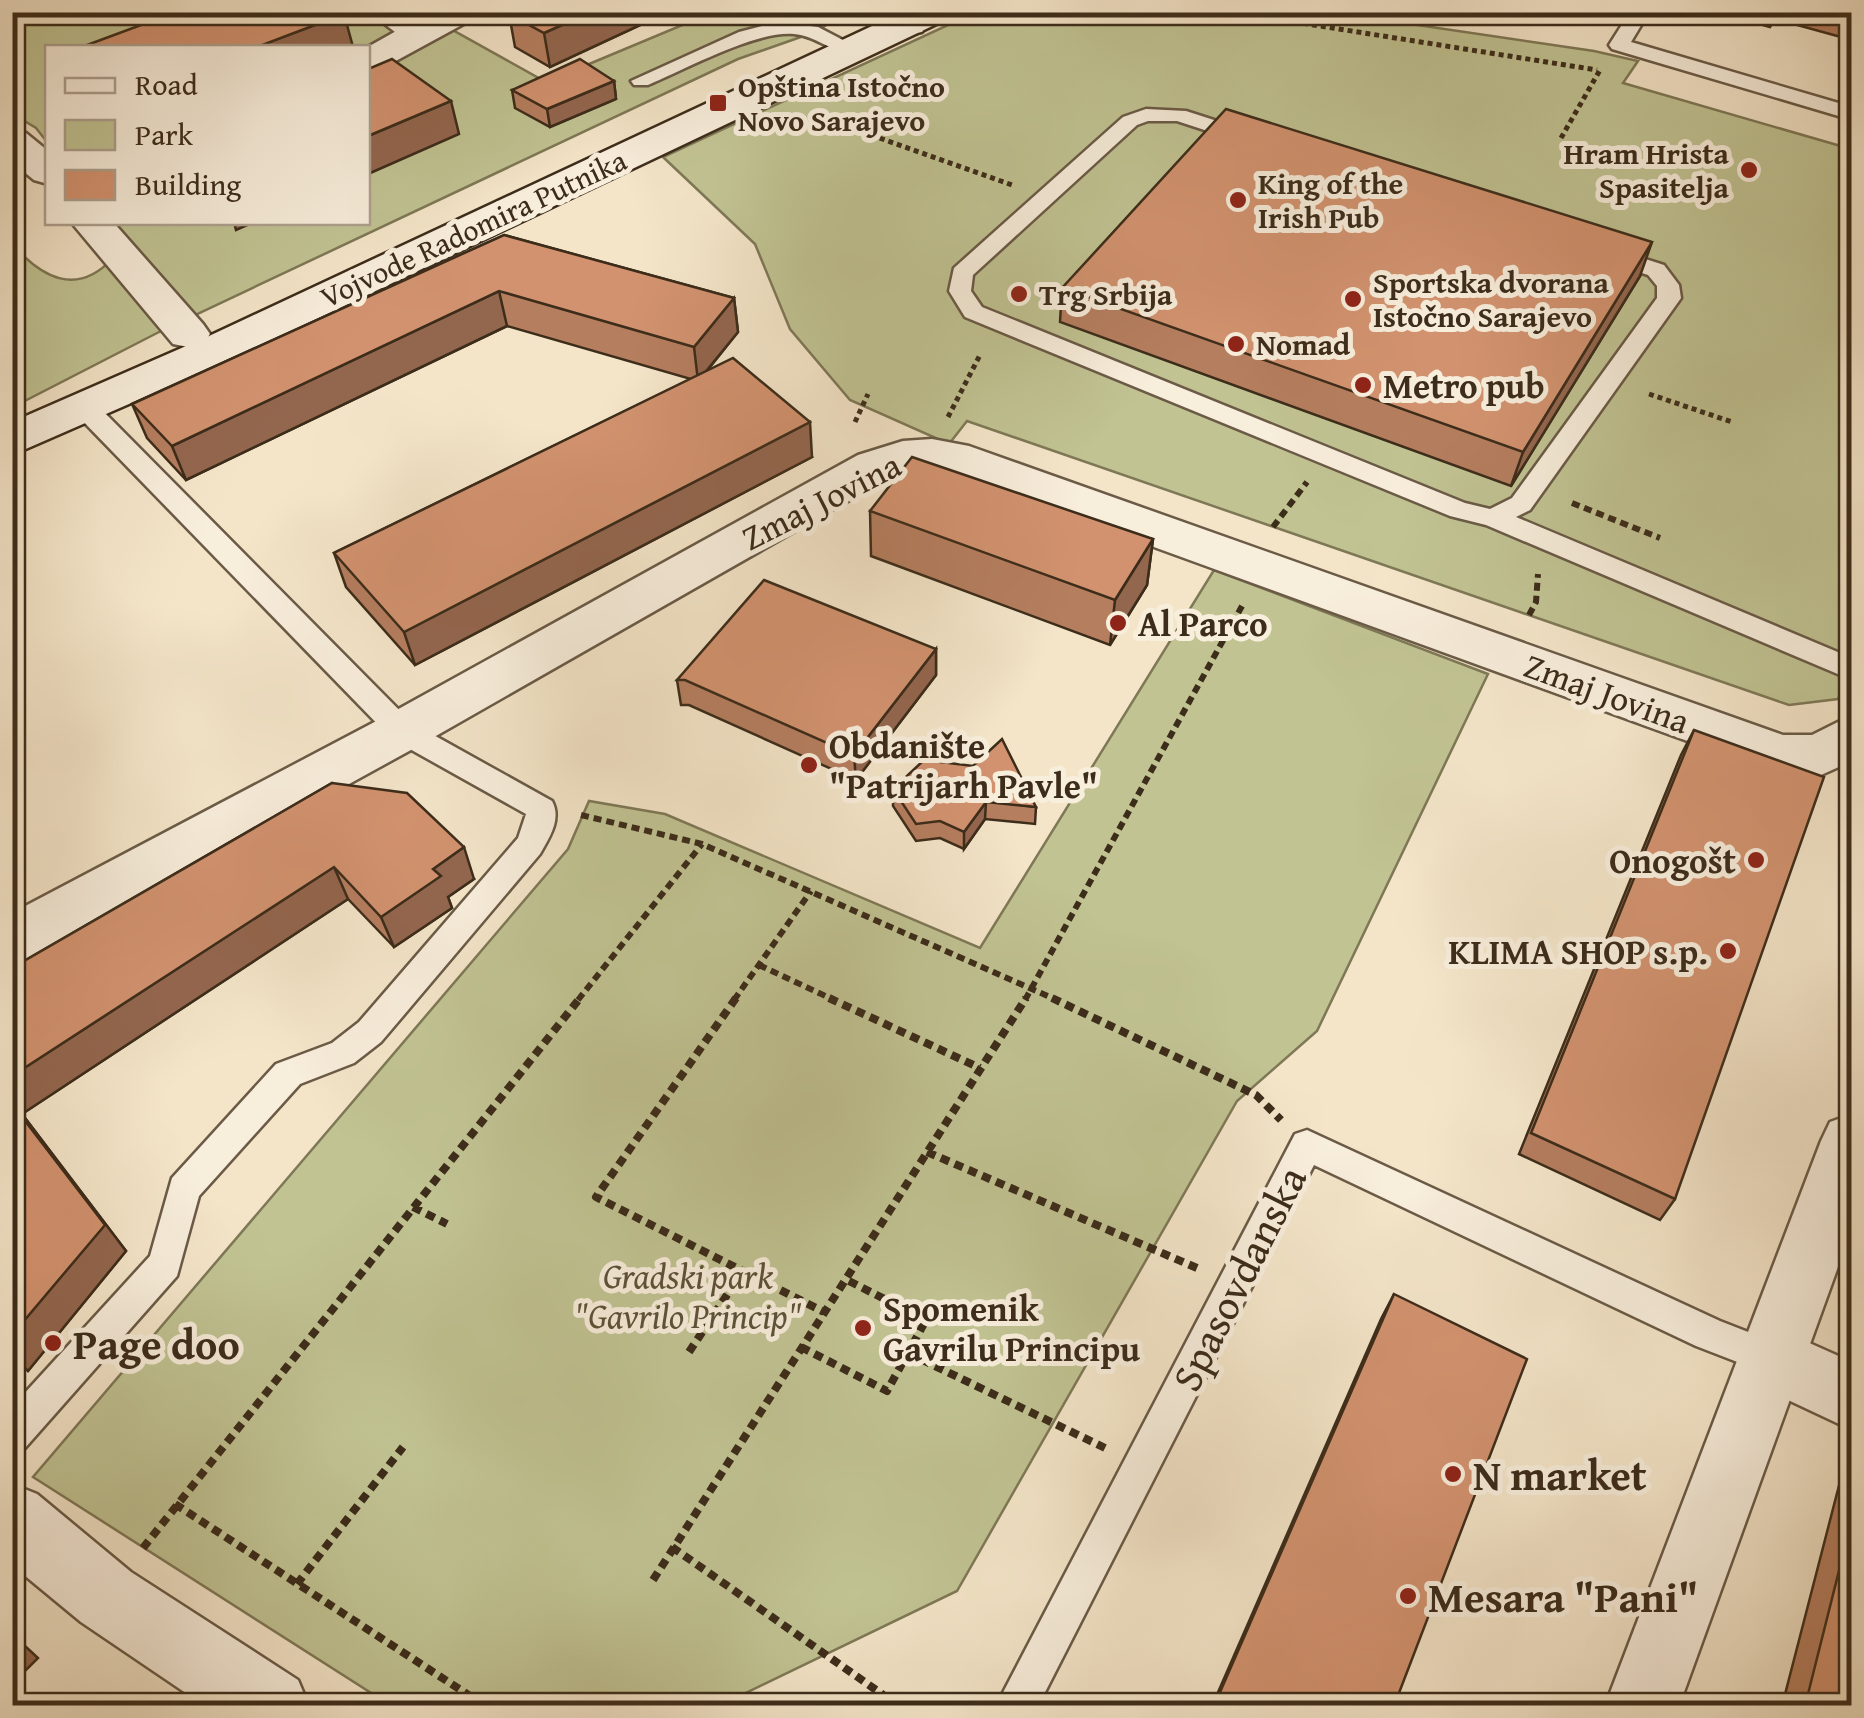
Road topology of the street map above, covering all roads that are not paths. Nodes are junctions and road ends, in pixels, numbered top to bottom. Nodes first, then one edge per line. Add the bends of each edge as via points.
1 (378, 12) edge
2 (458, 12) edge
3 (1640, 12) edge
4 (909, 16) edge
5 (415, 38) junction
6 (852, 50) junction
7 (370, 60) edge
8 (640, 80) dead end
9 (1852, 114) edge
10 (12, 141) edge
11 (45, 169) edge
12 (94, 225) edge
13 (188, 334) dead end
14 (84, 407) junction
15 (12, 440) edge
16 (1494, 518) junction
17 (1852, 670) edge
18 (402, 731) junction
19 (1852, 735) edge
20 (12, 941) edge
21 (1852, 1141) edge
22 (1771, 1358) junction
23 (1852, 1397) edge
24 (12, 1436) edge
25 (12, 1519) edge
26 (272, 1706) edge
27 (1016, 1706) edge
28 (1642, 1706) edge

1 - 5 lane
2 - 5 street
3 - 9 lane via 1619,45
4 - 6 street, Vojvode Radomira Putnika
5 - 7 street
6 - 8 lane via 800,29 760,28
6 - 14 street, Vojvode Radomira Putnika
10 - 11 street
12 - 13 street
14 - 15 street, Vojvode Radomira Putnika
14 - 18 lane
16 - 16 lane via 1521,504 1669,298 1656,270 1179,115 1146,115 1130,121 962,273 960,291 973,312 1459,510
16 - 17 lane
18 - 19 street, Zmaj Jovina via 874,466 930,452 1267,549 1781,755 1821,755
18 - 20 street, Zmaj Jovina
18 - 24 lane via 542,809 539,828 370,1032 343,1053 288,1074 184,1189 165,1264
21 - 22 street
22 - 23 street, Spasovdanska
22 - 27 lane, Spasovdanska via 1307,1145
22 - 28 street
25 - 26 street via 106,1597

